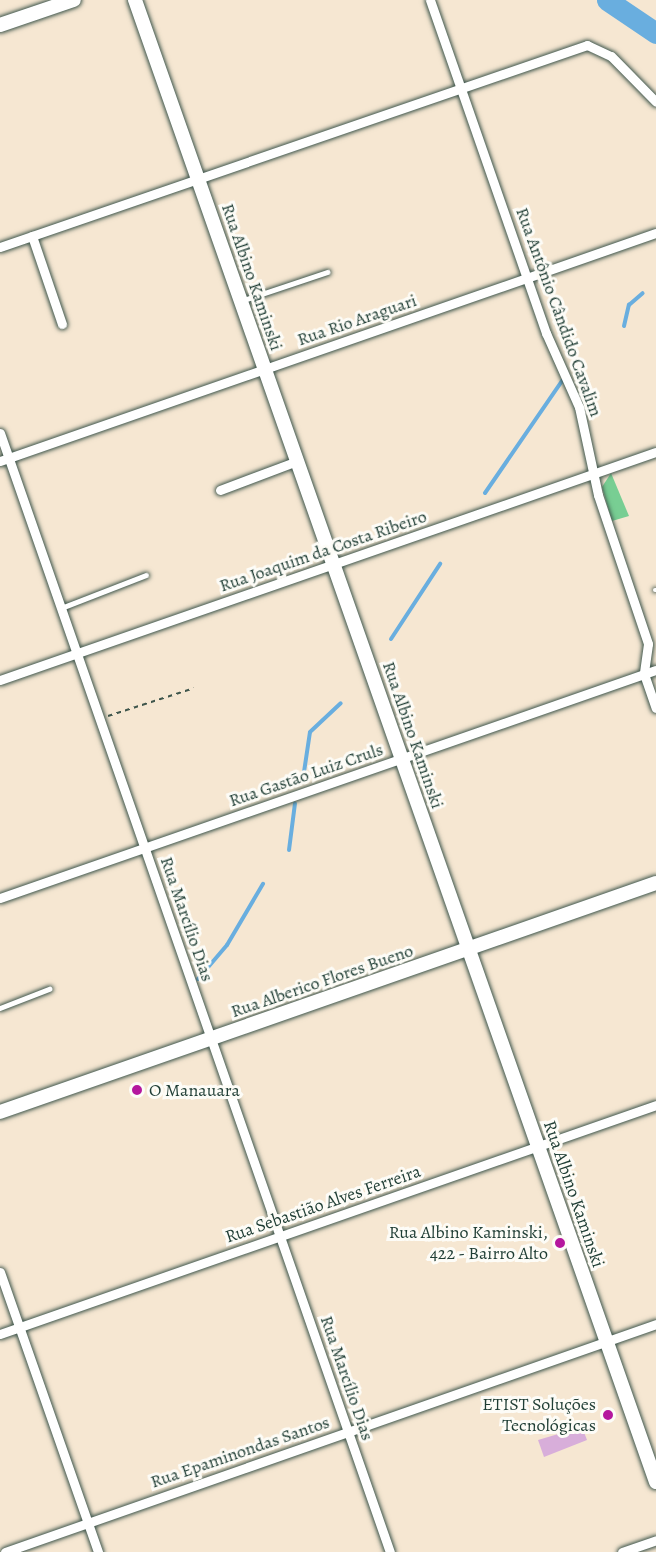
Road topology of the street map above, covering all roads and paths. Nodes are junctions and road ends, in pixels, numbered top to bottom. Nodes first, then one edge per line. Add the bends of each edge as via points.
1 (74, 0) edge
2 (135, 0) edge
3 (430, 0) edge
4 (0, 26) edge
5 (461, 88) junction
6 (656, 102) edge
7 (198, 178) junction
8 (656, 233) edge
9 (32, 236) junction
10 (0, 247) edge
11 (327, 272) dead end
12 (527, 278) junction
13 (241, 301) junction
14 (62, 324) dead end
15 (265, 369) junction
16 (0, 433) edge
17 (656, 452) edge
18 (4, 460) edge
19 (297, 461) junction
20 (593, 473) junction
21 (220, 490) dead end
22 (334, 565) junction
23 (146, 575) dead end
24 (61, 608) junction
25 (77, 654) junction
26 (656, 670) edge
27 (644, 674) junction
28 (0, 680) edge
29 (194, 688) dead end
30 (656, 708) edge
31 (100, 719) junction
32 (402, 759) junction
33 (145, 848) junction
34 (656, 883) edge
35 (0, 898) edge
36 (468, 948) junction
37 (50, 989) dead end
38 (0, 1008) edge
39 (211, 1039) junction
40 (656, 1104) edge
41 (0, 1112) edge
42 (538, 1146) junction
43 (280, 1236) junction
44 (0, 1272) edge
45 (656, 1324) edge
46 (19, 1327) junction
47 (0, 1334) edge
48 (606, 1341) junction
49 (348, 1432) junction
50 (656, 1482) edge
51 (87, 1523) junction
52 (656, 1540) edge
53 (4, 1552) edge
54 (98, 1552) edge
55 (390, 1552) edge
56 (622, 1552) edge

1 - 4 street
2 - 7 street, Rua Albino Kaminski
3 - 5 street, Rua Antônio Cândido Cavalim
5 - 6 street via 587,45 611,56
5 - 7 street
5 - 12 street, Rua Antônio Cândido Cavalim
7 - 9 street
7 - 13 street, Rua Albino Kaminski
8 - 12 street, Rua Rio Araguari
9 - 10 street
9 - 14 street
11 - 13 lane
12 - 15 street, Rua Rio Araguari
12 - 20 street, Rua Antônio Cândido Cavalim via 579,407
13 - 15 street, Rua Albino Kaminski
15 - 18 street, Rua Rio Araguari
15 - 19 street, Rua Albino Kaminski
16 - 18 street, Rua Marcílio Dias
17 - 20 street, Rua Joaquim da Costa Ribeiro
18 - 24 street, Rua Marcílio Dias
19 - 21 street
19 - 22 street, Rua Albino Kaminski
20 - 22 street, Rua Joaquim da Costa Ribeiro
20 - 27 street, Rua Antônio Cândido Cavalim via 648,644
22 - 25 street, Rua Joaquim da Costa Ribeiro
22 - 32 street, Rua Albino Kaminski
23 - 24 lane
24 - 25 street, Rua Marcílio Dias
25 - 28 street, Rua Joaquim da Costa Ribeiro
25 - 31 street, Rua Marcílio Dias
26 - 27 street, Rua Gastão Luiz Cruls
27 - 30 street, Rua Antônio Cândido Cavalim
27 - 32 street, Rua Gastão Luiz Cruls
29 - 31 path
31 - 33 street, Rua Marcílio Dias
32 - 33 street, Rua Gastão Luiz Cruls
32 - 36 street, Rua Albino Kaminski
33 - 35 street, Rua Gastão Luiz Cruls
33 - 39 street, Rua Marcílio Dias
34 - 36 street, Rua Alberico Flores Bueno
36 - 39 street, Rua Alberico Flores Bueno
36 - 42 street, Rua Albino Kaminski
37 - 38 lane
39 - 41 street, Rua Alberico Flores Bueno
39 - 43 street, Rua Marcílio Dias
40 - 42 street, Rua Sebastião Alves Ferreira
42 - 43 street, Rua Sebastião Alves Ferreira
42 - 48 street, Rua Albino Kaminski
43 - 46 street, Rua Sebastião Alves Ferreira
43 - 49 street, Rua Marcílio Dias
44 - 46 street
45 - 48 street, Rua Epaminondas Santos
46 - 47 street, Rua Sebastião Alves Ferreira
46 - 51 street
48 - 49 street, Rua Epaminondas Santos
48 - 50 street, Rua Albino Kaminski
49 - 51 street, Rua Epaminondas Santos
49 - 55 street, Rua Marcílio Dias
51 - 53 street, Rua Epaminondas Santos
51 - 54 street
52 - 56 street

